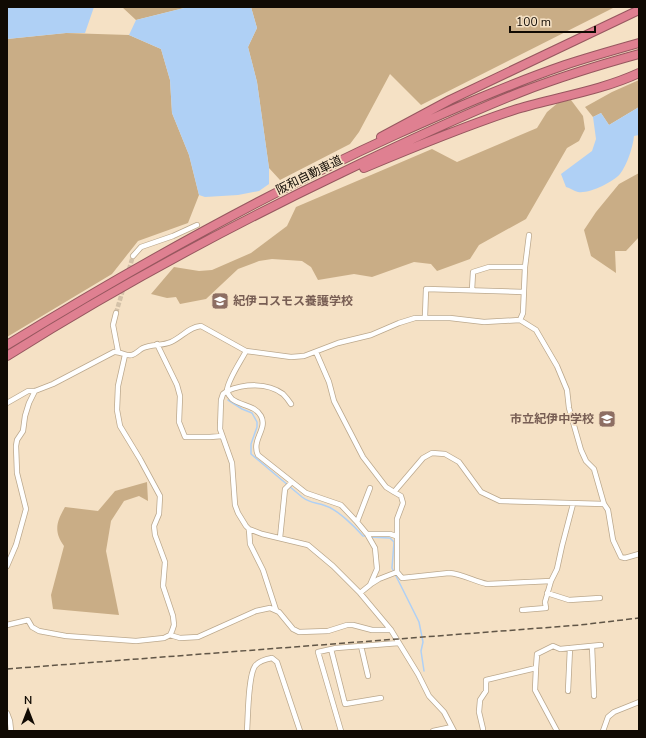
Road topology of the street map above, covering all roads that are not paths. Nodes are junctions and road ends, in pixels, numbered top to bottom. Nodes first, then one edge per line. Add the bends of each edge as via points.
1 (639, 10) edge
2 (639, 43) edge
3 (639, 55) edge
4 (639, 73) edge
5 (321, 170) junction
6 (291, 197) junction
7 (197, 225) dead end
8 (529, 235) dead end
9 (132, 256) tunnel mouth
10 (525, 267) junction
11 (472, 290) junction
12 (524, 292) junction
13 (116, 314) tunnel mouth
14 (424, 317) junction
15 (520, 320) junction
16 (158, 344) junction
17 (7, 345) edge
18 (246, 351) junction
19 (118, 352) junction
20 (316, 352) junction
21 (125, 355) junction
22 (7, 356) edge
23 (35, 391) junction
24 (227, 391) junction
25 (7, 403) edge
26 (291, 404) dead end
27 (222, 436) junction
28 (292, 482) junction
29 (370, 488) dead end
30 (394, 492) junction
31 (573, 504) junction
32 (604, 504) junction
33 (357, 522) junction
34 (249, 529) junction
35 (367, 534) junction
36 (396, 536) junction
37 (280, 538) junction
38 (639, 554) edge
39 (7, 566) edge
40 (397, 572) junction
41 (551, 581) junction
42 (370, 585) junction
43 (360, 593) junction
44 (547, 593) junction
45 (600, 598) dead end
46 (276, 610) junction
47 (522, 610) dead end
48 (7, 625) edge
49 (391, 630) junction
50 (170, 635) junction
51 (399, 643) junction
52 (601, 645) dead end
53 (361, 646) junction
54 (592, 646) junction
55 (570, 648) junction
56 (331, 649) junction
57 (536, 668) junction
58 (368, 676) dead end
59 (568, 691) dead end
60 (594, 696) dead end
61 (381, 698) dead end
62 (639, 702) edge
63 (7, 712) edge
64 (453, 729) edge
65 (483, 729) dead end
66 (11, 731) edge
67 (247, 731) edge
68 (300, 731) edge
69 (341, 731) edge
70 (433, 731) edge
71 (557, 731) edge
72 (603, 731) edge

1 - 5 highway via 450,100
2 - 5 highway, 阪和自動車道 via 522,81 415,126
3 - 6 highway, 阪和自動車道 via 564,76 517,94 451,121
4 - 6 highway via 607,85 517,109
5 - 17 highway, 阪和自動車道 via 156,256
6 - 22 highway, 阪和自動車道 via 194,246
7 - 9 street via 142,246
8 - 10 street
10 - 11 street via 489,267 473,272
10 - 12 street
11 - 12 street
11 - 14 street via 426,290
12 - 15 street
13 - 19 street via 113,325
14 - 15 street via 484,322
14 - 20 street
15 - 32 street via 536,330 557,366 567,390 581,450 586,461 594,469
16 - 18 street via 168,343 194,327 201,326
16 - 21 street via 143,348 132,355
16 - 27 street via 177,385 180,396 179,422 185,437
18 - 20 street via 291,357
18 - 24 street via 229,379
19 - 21 street
19 - 23 street
20 - 30 street via 334,401 363,457 386,488
21 - 50 street via 116,410 120,426 160,496 159,514 154,526 164,562 163,586 173,616 174,624
23 - 25 street via 28,391
23 - 39 street via 16,446 17,473 26,509
24 - 26 street via 238,386 271,388 283,394
24 - 27 street via 221,400
24 - 28 street via 232,399 254,408 261,416 263,425 255,450
27 - 34 street via 232,463 235,505
28 - 33 street via 306,493 341,505
28 - 37 street via 285,490
29 - 33 street
30 - 31 street via 423,458 432,453 445,454 459,462 481,492 500,501
30 - 36 street via 401,496 403,503 397,519
31 - 32 street
31 - 41 street via 557,569
32 - 38 street via 608,510 613,540 621,557
33 - 35 street
34 - 37 street
34 - 46 street via 250,544
35 - 36 street
35 - 42 street via 375,548 377,569
36 - 40 street
37 - 43 street via 308,545
40 - 41 street via 402,578 456,573 487,584
40 - 42 street
41 - 44 street
42 - 43 street
43 - 49 street
44 - 45 street via 569,600
44 - 47 street via 546,608
46 - 49 street via 299,632 347,626
46 - 50 street via 270,608 256,611 198,637 180,638
48 - 50 street via 28,620 39,631 66,636 136,641
49 - 51 street
51 - 53 street
51 - 64 street via 429,696 444,712
52 - 54 street
53 - 56 street
53 - 58 street
54 - 55 street
54 - 60 street
55 - 57 street via 553,646 536,654
55 - 59 street
56 - 61 street via 345,704
56 - 69 street via 318,652
57 - 65 street via 486,680 486,691 480,700 479,712
57 - 71 street via 535,690
62 - 72 street via 614,712 608,717
63 - 66 street
64 - 70 street
67 - 68 street via 252,674 255,666 263,660 272,658 277,662

